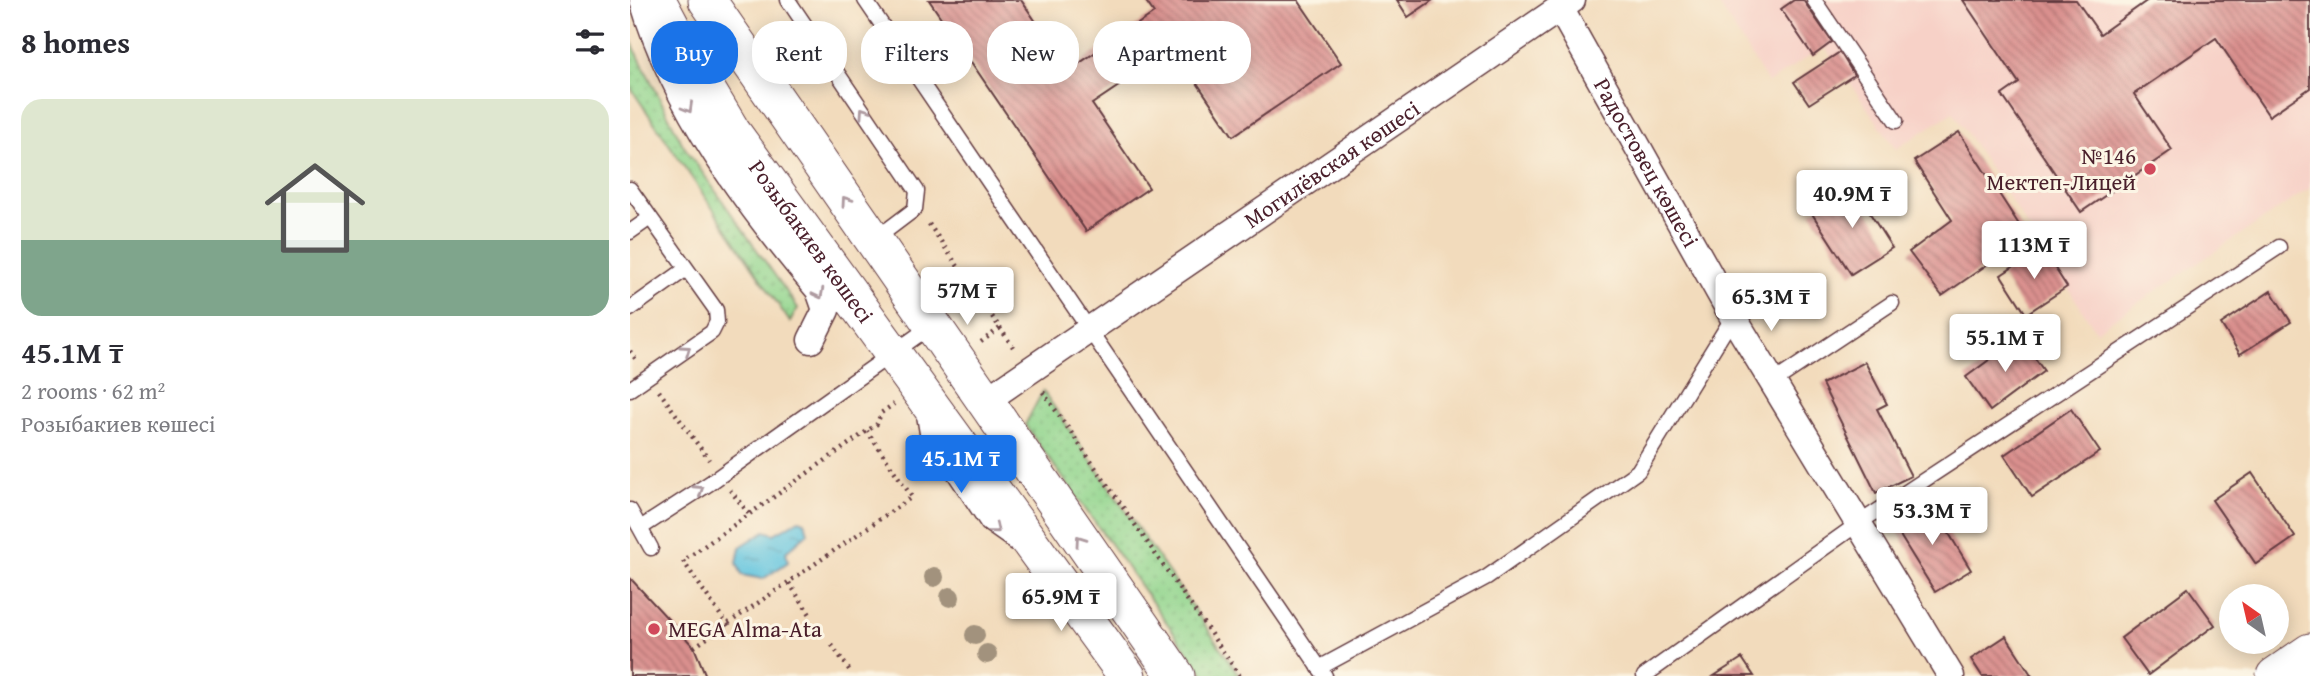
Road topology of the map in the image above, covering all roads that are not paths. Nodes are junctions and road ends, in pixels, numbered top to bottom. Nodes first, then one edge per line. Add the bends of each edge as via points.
1 (643, 0) edge
2 (657, 0) edge
3 (707, 0) edge
4 (788, 0) edge
5 (865, 0) edge
6 (1814, 0) edge
7 (1566, 4) edge
8 (1896, 121) dead end
9 (630, 189) edge
10 (650, 218) junction
11 (630, 232) edge
12 (873, 241) junction
13 (2279, 247) dead end
14 (686, 269) junction
15 (1892, 303) dead end
16 (630, 309) edge
17 (1733, 317) junction
18 (931, 326) junction
19 (1091, 329) junction
20 (811, 340) dead end
21 (893, 351) junction
22 (1773, 382) junction
23 (630, 389) edge
24 (985, 401) junction
25 (630, 510) edge
26 (1858, 523) junction
27 (642, 527) junction
28 (651, 548) dead end
29 (2310, 652) edge
30 (1322, 672) edge
31 (1127, 676) edge
32 (1176, 676) edge
33 (1644, 676) edge
34 (1951, 676) edge
35 (2275, 676) edge

1 -> 20 street via 676,88 704,134 819,290 826,310
2 - 21 main road, Розыбакиев көшесі via 732,132
12 -> 3 main road
12 -> 4 lane via 915,209 917,191
5 - 19 lane
6 - 8 lane
7 - 17 street, Радостовец көшесі
7 - 19 street, Могилёвская көшесі
9 - 10 lane
10 - 11 lane
10 - 14 lane
12 - 18 main road
13 - 26 lane
14 - 16 lane
23 -> 14 lane via 712,332 717,322 716,310
15 - 22 lane
17 - 22 street, Радостовец көшесі
17 - 30 lane via 1638,471 1487,577
18 - 21 lane
18 - 24 main road
19 - 24 street, Могилёвская көшесі
19 - 30 lane
27 -> 21 lane
21 -> 31 main road, Розыбакиев көшесі via 908,393 1051,569
22 - 26 street, Радостовец көшесі
32 -> 24 main road
25 - 27 lane
26 - 33 lane
26 - 34 street, Радостовец көшесі
27 - 28 lane
29 - 35 main road

